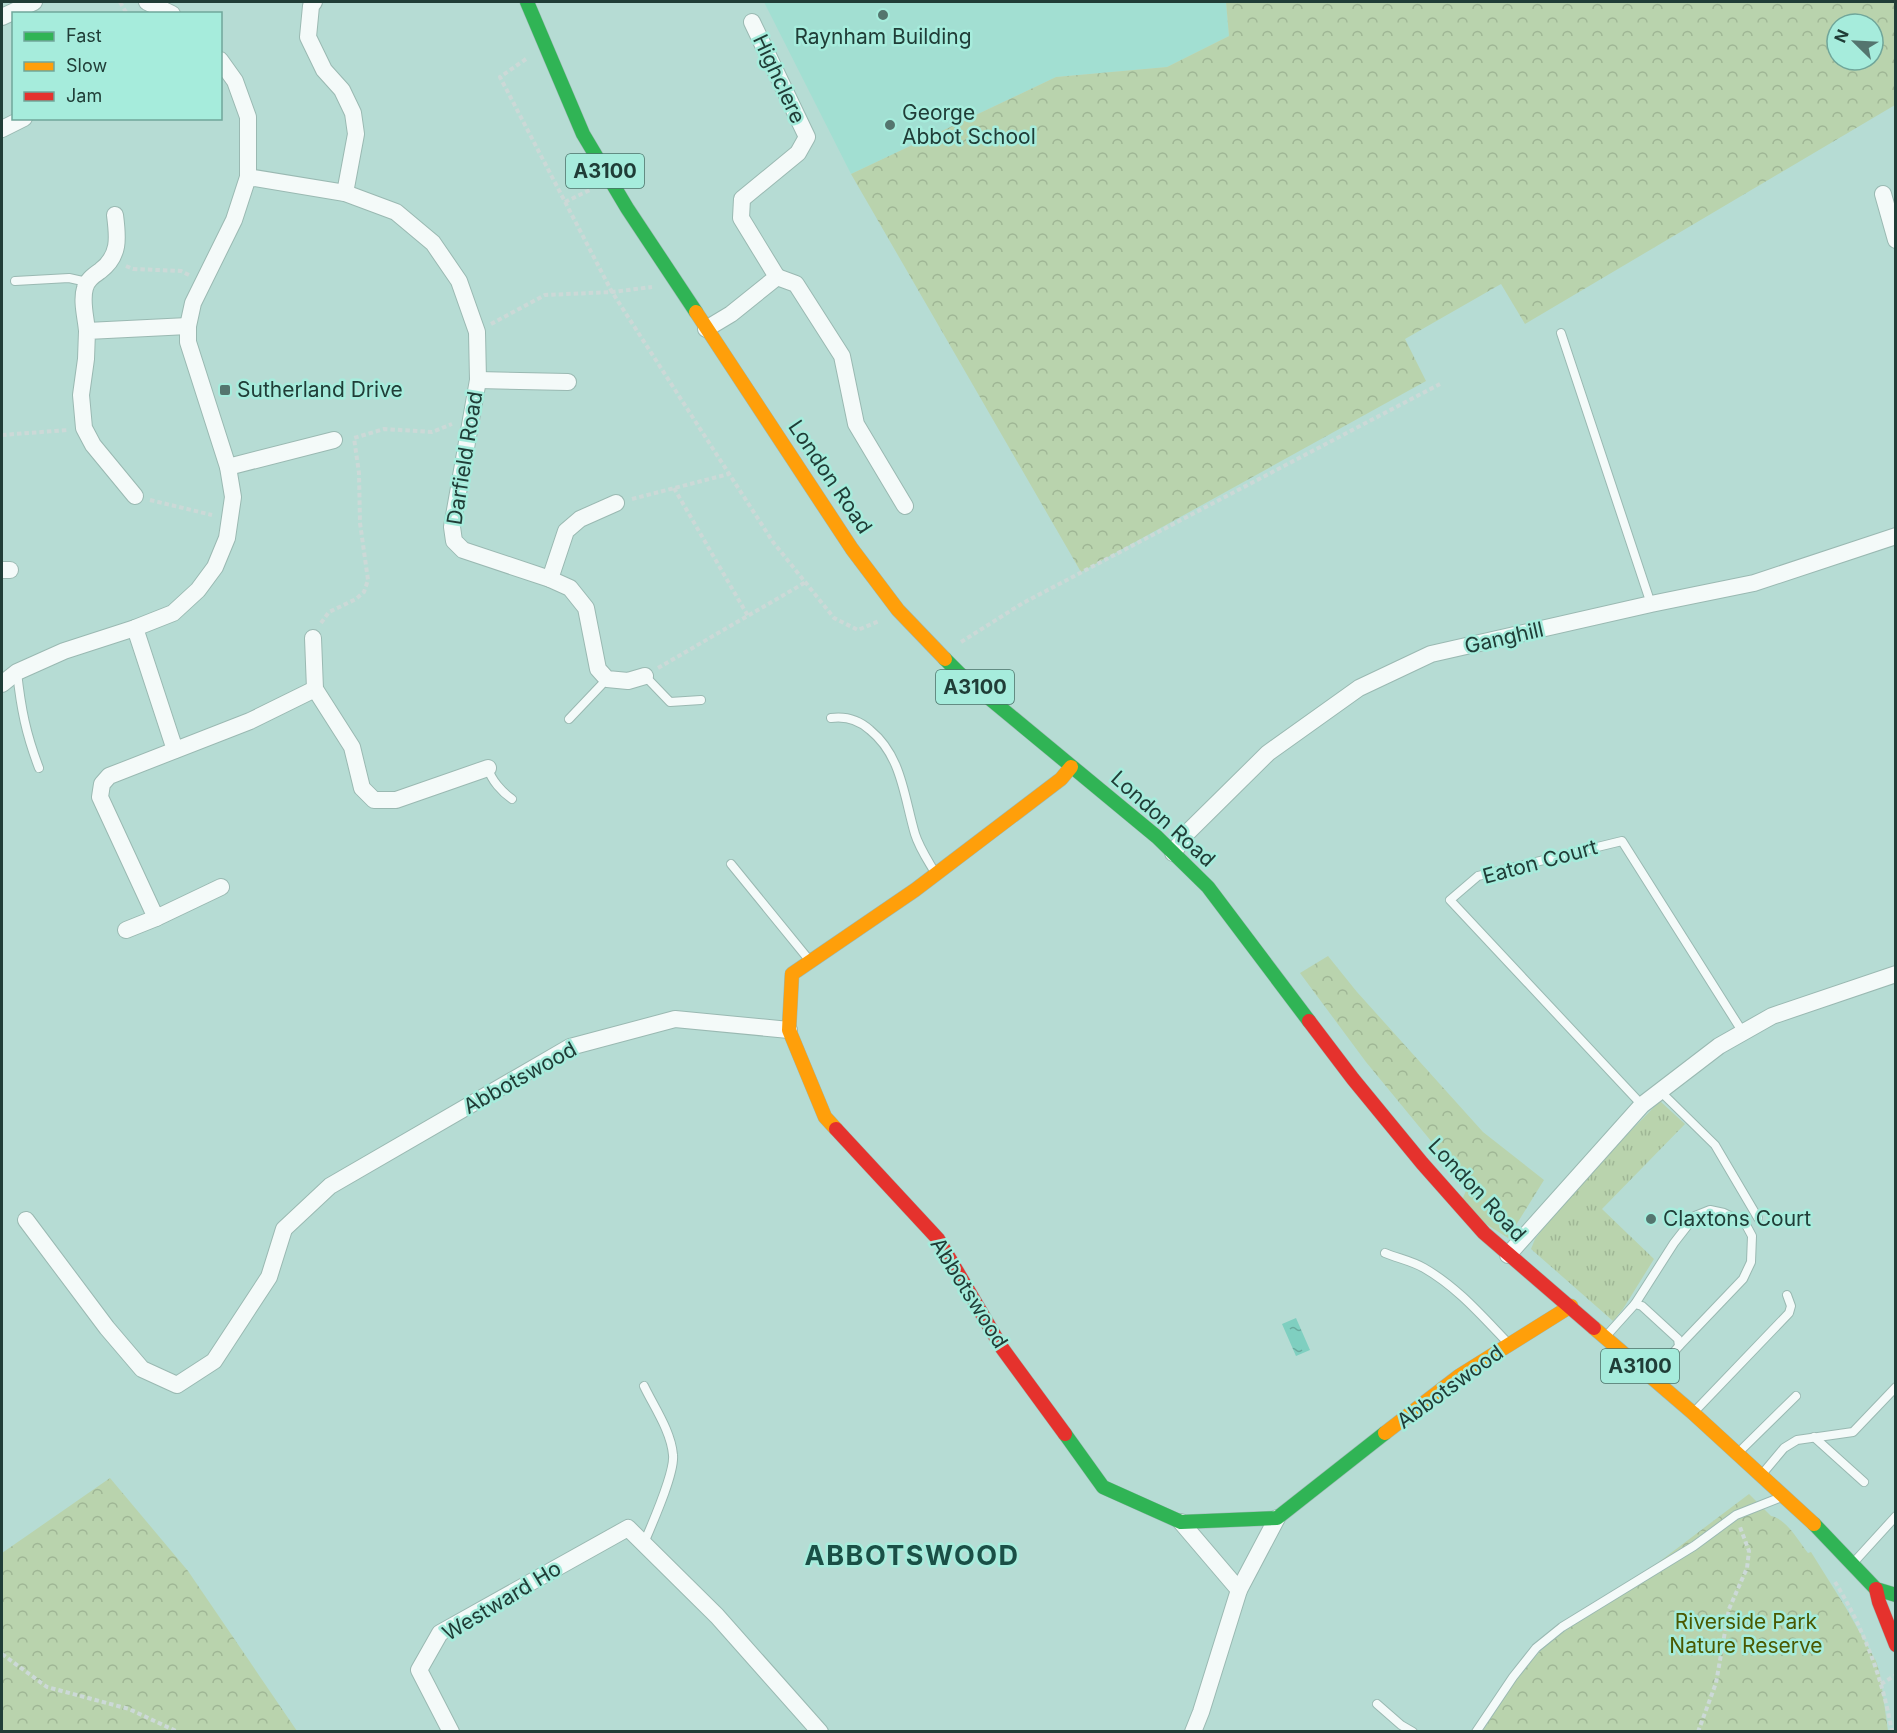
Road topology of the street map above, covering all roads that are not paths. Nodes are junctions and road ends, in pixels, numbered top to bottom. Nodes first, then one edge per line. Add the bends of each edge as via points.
1 (34, 2) edge
2 (147, 2) edge
3 (314, 2) edge
4 (528, 2) edge
5 (173, 9) edge
6 (13, 12) edge
7 (752, 22) dead end
8 (222, 63) edge
9 (20, 120) edge
10 (2, 129) edge
11 (248, 177) junction
12 (345, 193) junction
13 (1883, 194) dead end
14 (116, 216) dead end
15 (1896, 240) edge
16 (777, 277) junction
17 (15, 281) dead end
18 (87, 282) junction
19 (188, 326) junction
20 (706, 329) junction
21 (87, 331) junction
22 (1561, 333) dead end
23 (478, 380) junction
24 (568, 382) dead end
25 (334, 440) dead end
26 (228, 467) junction
27 (135, 496) road end
28 (616, 503) road end
29 (905, 506) dead end
30 (1896, 536) edge
31 (550, 579) junction
32 (1651, 604) junction
33 (135, 628) junction
34 (313, 638) road end
35 (17, 672) junction
36 (645, 676) joint
37 (607, 679) junction
38 (2, 684) edge
39 (315, 689) junction
40 (701, 700) dead end
41 (831, 718) dead end
42 (569, 719) dead end
43 (175, 750) junction
44 (1071, 766) junction
45 (39, 768) dead end
46 (488, 768) joint
47 (512, 799) dead end
48 (1173, 853) junction
49 (731, 864) dead end
50 (936, 874) junction
51 (221, 887) dead end
52 (156, 918) junction
53 (126, 930) dead end
54 (810, 961) junction
55 (1896, 974) edge
56 (789, 1030) junction
57 (1742, 1031) junction
58 (1660, 1091) junction
59 (1642, 1105) junction
60 (1758, 1218) dead end
61 (26, 1220) dead end
62 (1385, 1253) dead end
63 (1508, 1255) junction
64 (1787, 1295) dead end
65 (1635, 1304) junction
66 (1571, 1306) junction
67 (1606, 1337) junction
68 (1509, 1345) junction
69 (1679, 1346) junction
70 (1653, 1377) junction
71 (644, 1386) dead end
72 (1896, 1387) edge
73 (1796, 1396) dead end
74 (1693, 1413) junction
75 (1814, 1437) junction
76 (1737, 1454) junction
77 (1760, 1475) junction
78 (1864, 1482) dead end
79 (1783, 1497) junction
80 (1896, 1516) edge
81 (1277, 1518) junction
82 (1181, 1522) junction
83 (644, 1544) junction
84 (1853, 1564) junction
85 (1876, 1589) junction
86 (1239, 1590) junction
87 (1896, 1596) edge
88 (1896, 1645) edge
89 (1377, 1704) dead end
90 (451, 1731) edge
91 (820, 1731) edge
92 (1192, 1731) edge
93 (1413, 1731) edge
94 (1476, 1731) edge

1 - 6 street
2 - 5 street
3 - 12 street via 308,37 324,70 342,90 353,113 356,134
4 - 20 main road, London Road / A3100 via 584,134
7 - 16 street, Highclere via 807,137 798,153 742,199 741,218
8 - 11 street via 235,81 248,117
9 - 10 street
11 - 12 street, Darfield Road
11 - 19 street via 234,220 193,303
12 - 23 street, Darfield Road via 396,212 433,243 459,280 477,332
13 - 15 street
14 - 18 street via 118,238 112,259
16 - 20 street
16 - 29 street, Highclere via 796,284 842,356 856,424
17 - 18 lane via 69,278
18 - 21 street
19 - 21 street
19 - 26 street via 188,342
20 - 44 main road, London Road / A3100 via 852,549 898,610 939,654
21 - 27 street via 81,395 84,428
22 - 32 lane
23 - 24 street, Darfield Road
23 - 31 street, Darfield Road via 452,527 454,541 463,550
25 - 26 street
26 - 33 street via 233,497 227,538 215,567 173,613
28 - 31 street via 580,519 566,531
30 - 32 street, Ganghill via 1755,583
31 - 37 street, Darfield Road via 570,588 586,608 598,669
32 - 48 street, Ganghill via 1431,654 1359,688 1268,753 1188,832
33 - 35 street via 64,651
33 - 43 street
34 - 39 street
35 - 38 street
35 - 45 lane via 21,711
36 - 37 street via 628,681
36 - 40 lane via 670,702
37 - 42 lane
39 - 43 street via 250,721
39 - 46 street via 352,747 362,788 374,800 396,800
41 - 50 lane via 865,725 885,744 904,787 915,835
43 - 52 street via 109,776 102,784 100,797
44 - 48 main road, London Road / A3100
44 - 50 main road, Abbotswood via 1061,779
46 - 47 lane via 500,789
48 - 63 main road, London Road / A3100 via 1208,887 1388,1123 1459,1207
49 - 54 lane
50 - 54 main road, Abbotswood
51 - 52 street
52 - 53 street
54 - 56 main road, Abbotswood via 792,974
55 - 57 street via 1772,1016
56 - 61 street, Abbotswood via 675,1019 570,1047 330,1186 284,1228 269,1277 214,1360 177,1385 142,1369
56 - 82 main road, Abbotswood via 825,1117 938,1239 1002,1347 1103,1487
57 - 58 street
57 - 59 lane, Eaton Court via 1622,842 1478,876 1450,900
58 - 59 street
58 - 60 lane via 1714,1145
59 - 63 street
62 - 68 lane via 1422,1267 1450,1285
63 - 66 main road, London Road / A3100
64 - 74 lane via 1789,1313
65 - 67 lane
65 - 69 lane via 1678,1339
65 - 69 lane via 1695,1216 1710,1210 1745,1223 1752,1236 1751,1262 1743,1279
66 - 67 main road, London Road / A3100
66 - 68 main road, Abbotswood
67 - 70 main road, London Road / A3100
68 - 81 main road, Abbotswood via 1459,1376
69 - 70 lane
70 - 74 main road, London Road / A3100
71 - 83 lane via 672,1447 673,1462
72 - 75 lane via 1853,1432
73 - 76 lane
74 - 76 main road, London Road / A3100
75 - 77 lane via 1797,1440 1784,1448
75 - 78 lane
76 - 77 main road, London Road / A3100
77 - 79 main road, London Road / A3100
79 - 84 main road, London Road / A3100
79 - 94 lane via 1736,1515 1562,1627 1536,1648
80 - 84 lane
81 - 82 main road, Abbotswood
81 - 86 street, Abbotswood
82 - 86 street, Abbotswood
83 - 90 street, Westward Ho via 628,1528 440,1633 419,1670
83 - 91 street via 717,1616
84 - 85 main road, London Road / A3100
85 - 87 main road
85 - 88 main road, A3100
86 - 92 street, Abbotswood
89 - 93 lane

